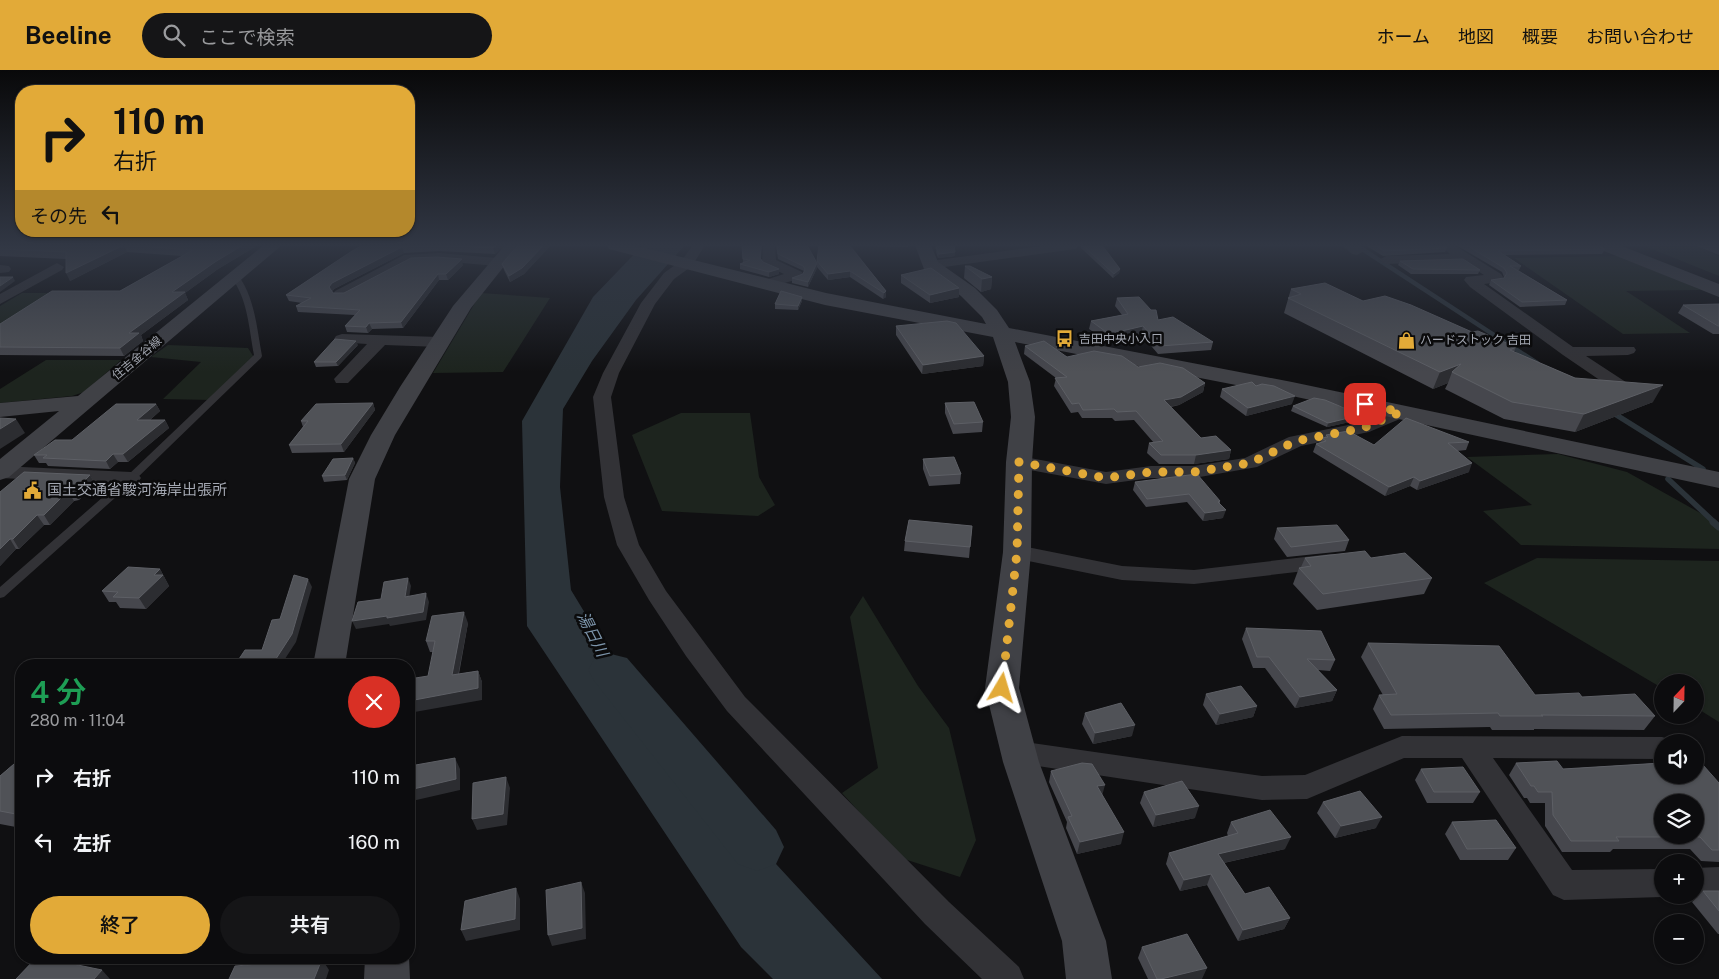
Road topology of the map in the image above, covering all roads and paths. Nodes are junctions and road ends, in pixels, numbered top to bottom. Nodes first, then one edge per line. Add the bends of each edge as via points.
1 (20, 287) edge
2 (222, 287) edge
3 (242, 287) edge
4 (353, 287) edge
5 (478, 287) edge
6 (660, 287) edge
7 (779, 287) edge
8 (962, 287) edge
9 (1480, 287) edge
10 (340, 294) edge
11 (2, 297) edge
12 (1001, 332) junction
13 (342, 339) edge
14 (381, 340) junction
15 (440, 342) junction
16 (1628, 350) dead end
17 (1570, 352) junction
18 (342, 379) dead end
19 (1632, 394) edge
20 (86, 402) junction
21 (0, 410) edge
22 (1401, 412) junction
23 (1019, 462) junction
24 (0, 472) edge
25 (131, 478) junction
26 (1719, 480) edge
27 (1017, 552) junction
28 (1348, 560) edge
29 (0, 594) edge
30 (330, 659) edge
31 (1470, 747) junction
32 (1654, 748) edge
33 (1018, 752) junction
34 (1719, 881) edge
35 (1704, 882) edge
36 (1654, 883) edge
37 (387, 964) edge
38 (387, 979) edge
39 (1007, 979) edge
40 (1089, 979) edge

1 - 11 street
2 - 20 street, 住吉金谷線
3 - 25 lane via 258,356
4 - 10 street
5 - 15 street
6 - 39 street via 648,303 602,396 614,497 628,545 657,595 736,704 937,912
7 - 12 street via 825,300
8 - 12 street via 990,314
9 - 17 street
12 - 22 street
12 - 23 street via 1019,382 1023,417
13 - 14 street
14 - 15 street
14 - 18 street
15 - 30 street via 382,435 362,479
16 - 17 street
17 - 19 street
20 - 21 street
20 - 24 street, 住吉金谷線
22 - 23 street via 1363,428 1296,441 1250,463 1194,472 1151,472 1106,478
22 - 26 street
23 - 27 street
24 - 25 street
25 - 29 lane
27 - 28 street via 1122,573 1194,577
27 - 33 street via 1002,688
31 - 32 street
31 - 33 street via 1402,748 1307,787 1262,788
31 - 36 street via 1564,885
33 - 40 street via 1084,941
34 - 35 street
37 - 38 street

